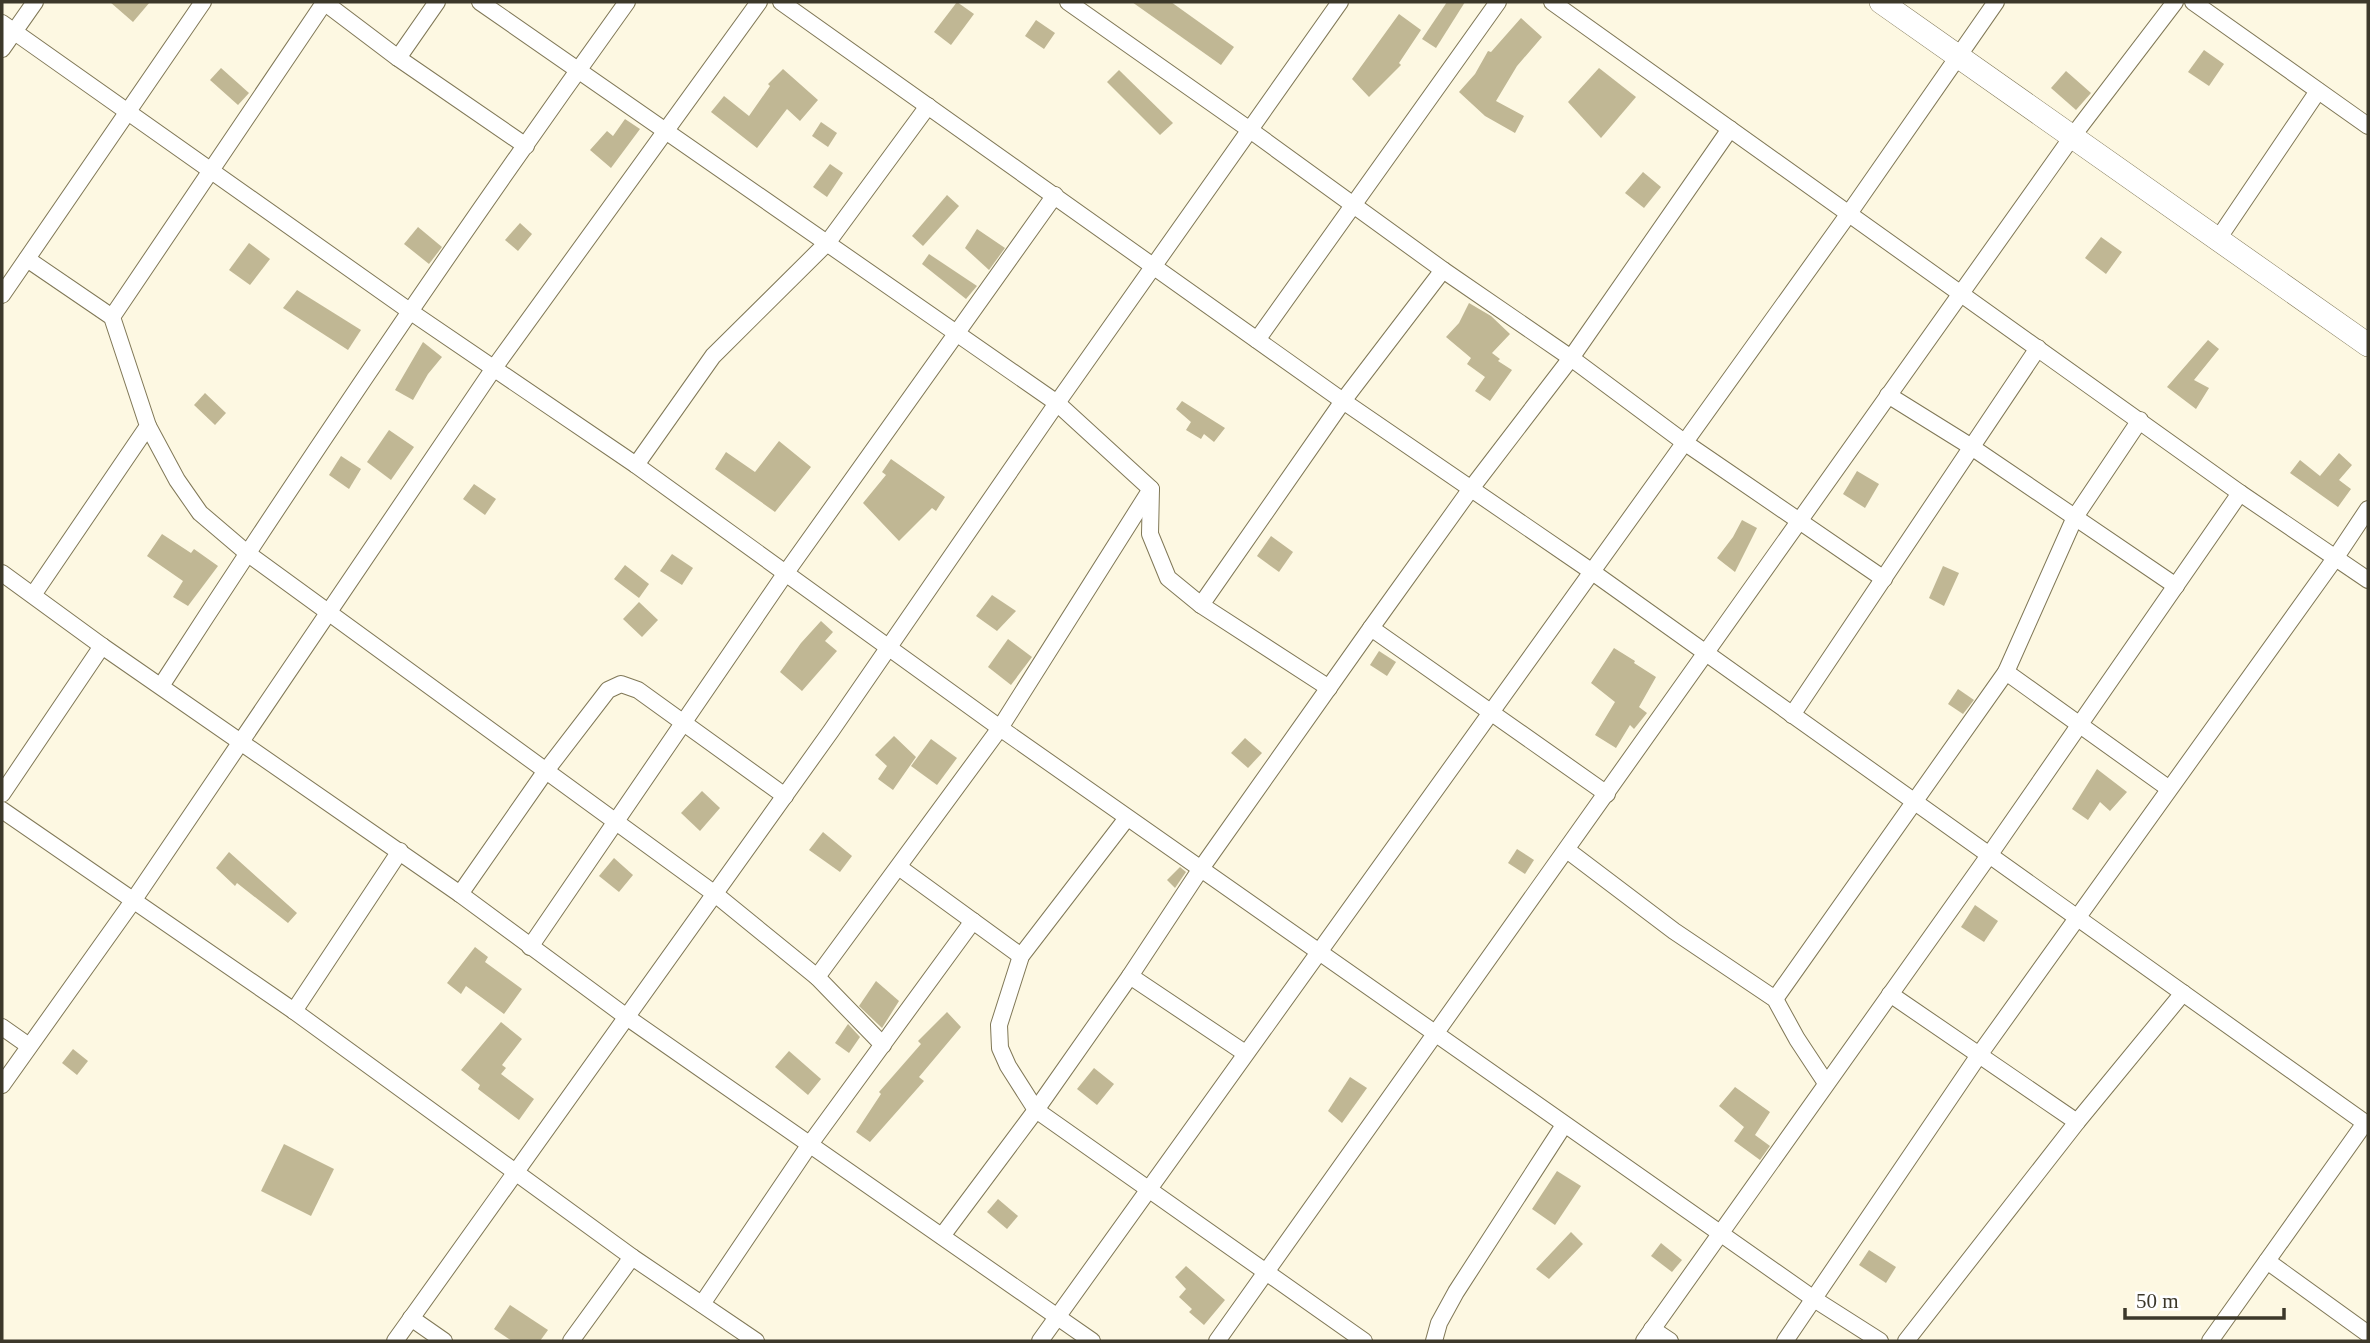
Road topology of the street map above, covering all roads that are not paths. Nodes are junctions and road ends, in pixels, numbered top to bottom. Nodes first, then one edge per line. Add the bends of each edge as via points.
1 (35, 2) edge
2 (203, 2) edge
3 (324, 2) edge
4 (437, 2) edge
5 (480, 2) edge
6 (627, 2) edge
7 (759, 2) edge
8 (782, 2) edge
9 (1068, 2) edge
10 (1340, 2) edge
11 (1498, 2) edge
12 (1552, 2) edge
13 (1881, 2) edge
14 (1996, 2) edge
15 (2175, 2) edge
16 (2193, 2) edge
17 (8, 27) edge
18 (2, 48) edge
19 (1958, 56) junction
20 (398, 58) junction
21 (578, 70) junction
22 (2318, 91) junction
23 (928, 106) junction
24 (128, 113) junction
25 (2368, 126) edge
26 (1730, 129) junction
27 (667, 130) junction
28 (1250, 130) junction
29 (2071, 137) junction
30 (526, 146) junction
31 (210, 170) junction
32 (1055, 195) junction
33 (1355, 205) junction
34 (1850, 212) junction
35 (2218, 239) junction
36 (828, 242) junction
37 (27, 259) junction
38 (1154, 266) junction
39 (1443, 270) junction
40 (1962, 292) junction
41 (2, 295) edge
42 (411, 312) junction
43 (112, 317) junction
44 (958, 334) junction
45 (1257, 340) junction
46 (2368, 345) edge
47 (2038, 348) junction
48 (1571, 358) junction
49 (494, 368) junction
50 (1888, 395) junction
51 (1343, 401) junction
52 (1056, 404) junction
53 (2140, 420) junction
54 (148, 426) junction
55 (1684, 442) junction
56 (1970, 446) junction
57 (636, 466) junction
58 (1152, 489) junction
59 (1470, 490) junction
60 (2240, 493) junction
61 (2368, 509) edge
62 (2075, 517) junction
63 (1799, 522) junction
64 (247, 553) junction
65 (2336, 557) junction
66 (1591, 571) junction
67 (2, 573) edge
68 (785, 574) junction
69 (1884, 579) junction
70 (2368, 580) edge
71 (2176, 586) junction
72 (33, 594) junction
73 (1201, 606) junction
74 (328, 612) junction
75 (1371, 628) junction
76 (102, 646) junction
77 (887, 648) junction
78 (1707, 653) junction
79 (2006, 672) junction
80 (160, 686) junction
81 (1329, 688) junction
82 (1490, 711) junction
83 (1792, 715) junction
84 (683, 723) junction
85 (2081, 724) junction
86 (1000, 728) junction
87 (240, 740) junction
88 (545, 772) junction
89 (2168, 788) junction
90 (2, 794) edge
91 (1607, 794) junction
92 (785, 796) junction
93 (1913, 801) junction
94 (2, 810) edge
95 (1127, 818) junction
96 (616, 822) junction
97 (1567, 850) junction
98 (400, 851) junction
99 (1990, 855) junction
100 (900, 868) junction
101 (1200, 870) junction
102 (460, 894) junction
103 (715, 894) junction
104 (133, 901) junction
105 (2077, 918) junction
106 (973, 921) junction
107 (530, 947) junction
108 (1317, 953) junction
109 (1021, 956) junction
110 (1130, 976) junction
111 (817, 977) junction
112 (2183, 993) junction
113 (1890, 994) junction
114 (1775, 999) junction
115 (293, 1011) junction
116 (628, 1018) junction
117 (2, 1027) edge
118 (1434, 1033) junction
119 (883, 1045) junction
120 (29, 1046) junction
121 (1245, 1054) junction
122 (1979, 1055) junction
123 (1826, 1083) junction
124 (2, 1085) edge
125 (1036, 1110) junction
126 (2077, 1122) junction
127 (2367, 1124) edge
128 (1564, 1125) junction
129 (810, 1144) junction
130 (517, 1173) junction
131 (1148, 1190) junction
132 (1720, 1233) junction
133 (942, 1236) junction
134 (632, 1256) junction
135 (2267, 1261) junction
136 (1266, 1272) junction
137 (1814, 1299) junction
138 (702, 1304) junction
139 (1057, 1317) junction
140 (411, 1318) junction
141 (2368, 1334) edge
142 (1648, 1335) edge
143 (395, 1341) edge
144 (444, 1341) edge
145 (571, 1341) edge
146 (755, 1341) edge
147 (1040, 1341) edge
148 (1092, 1341) edge
149 (1217, 1341) edge
150 (1364, 1341) edge
151 (1434, 1341) edge
152 (1670, 1341) edge
153 (1784, 1341) edge
154 (1880, 1341) edge
155 (1906, 1341) edge
156 (2210, 1341) edge

1 - 17 street
2 - 24 street
3 - 20 street
3 - 31 street
4 - 20 street
5 - 21 street
6 - 21 street
7 - 27 street
8 - 23 street
9 - 28 street
10 - 28 street
11 - 33 street
12 - 26 street
13 - 19 main road
14 - 19 street
15 - 29 street
16 - 22 street
17 - 18 street
17 - 24 street
19 - 29 main road
19 - 34 street
20 - 30 street
21 - 27 street
21 - 30 street
22 - 25 street
22 - 35 street
23 - 32 street
23 - 36 street
24 - 31 street
24 - 37 street
26 - 34 street
26 - 48 street
27 - 36 street
27 - 49 street
28 - 33 street
28 - 38 street
29 - 35 main road
29 - 40 street
30 - 42 street
31 - 42 street
31 - 43 street
32 - 38 street
32 - 44 street
33 - 39 street
33 - 45 street
34 - 40 street
34 - 55 street
35 - 46 main road
36 - 44 street
36 - 57 street via 713,356
37 - 41 street
37 - 43 street
38 - 45 street
38 - 52 street
39 - 48 street
39 - 51 street
40 - 47 street
40 - 50 street
42 - 49 street
42 - 64 street
43 - 54 street
44 - 52 street
44 - 68 street
45 - 51 street
47 - 53 street
47 - 56 street
48 - 55 street
48 - 59 street
49 - 57 street
49 - 74 street
50 - 56 street
50 - 63 street
51 - 59 street
51 - 73 street
52 - 58 street
52 - 77 street
53 - 60 street
53 - 62 street
54 - 64 street via 200,513
54 - 72 street
55 - 63 street
55 - 66 street
56 - 62 street
56 - 69 street
57 - 68 street
58 - 73 street via 1150,534 1158,556 1168,578
58 - 86 street
59 - 66 street
59 - 75 street
60 - 65 street
60 - 71 street
61 - 65 street
62 - 71 street
62 - 79 street
63 - 69 street
63 - 78 street
64 - 74 street
64 - 80 street
65 - 70 street
65 - 89 street
66 - 78 street
66 - 82 street
67 - 72 street
68 - 77 street
68 - 84 street
69 - 83 street
71 - 85 street
72 - 76 street
73 - 81 street
74 - 87 street
74 - 88 street
75 - 81 street
75 - 82 street
76 - 80 street
76 - 90 street
77 - 86 street
77 - 92 street
78 - 83 street
78 - 91 street
79 - 85 street
79 - 93 street
80 - 87 street
81 - 101 street
82 - 91 street
82 - 108 street
83 - 93 street
84 - 88 street via 638,690 621,684 608,690
84 - 92 street
84 - 96 street
85 - 89 street
85 - 99 street
86 - 95 street
86 - 100 street
87 - 98 street
87 - 104 street
88 - 96 street
88 - 102 street
89 - 105 street
91 - 97 street
92 - 103 street
93 - 99 street
93 - 114 street
94 - 104 street
95 - 101 street
95 - 109 street
96 - 103 street
96 - 107 street
97 - 114 street via 1674,931
97 - 118 street
98 - 102 street
98 - 115 street
99 - 105 street
99 - 113 street
100 - 106 street
100 - 111 street
101 - 108 street
101 - 110 street
102 - 107 street
103 - 111 street
103 - 116 street
104 - 115 street
104 - 120 street
105 - 112 street
105 - 122 street
106 - 109 street
106 - 119 street
107 - 116 street
108 - 118 street
108 - 121 street
109 - 125 street via 999,1025 1000,1048
110 - 121 street
110 - 125 street
111 - 119 street
112 - 126 street
112 - 127 street
113 - 122 street
113 - 123 street
114 - 123 street
115 - 130 street
116 - 129 street
116 - 130 street
117 - 120 street
118 - 128 street
118 - 136 street
119 - 129 street
120 - 124 street
121 - 131 street
122 - 126 street
122 - 137 street
123 - 132 street
125 - 131 street
125 - 133 street
126 - 155 street
127 - 135 street
128 - 132 street
128 - 151 street via 1456,1292
129 - 133 street
129 - 138 street
130 - 134 street
130 - 140 street
131 - 136 street
131 - 139 street
132 - 137 street
132 - 142 street
133 - 139 street
134 - 138 street
134 - 145 street
135 - 141 street
135 - 156 street
136 - 149 street
136 - 150 street
137 - 153 street
137 - 154 street
138 - 146 street
139 - 147 street
139 - 148 street
140 - 143 street
140 - 144 street
142 - 152 street

